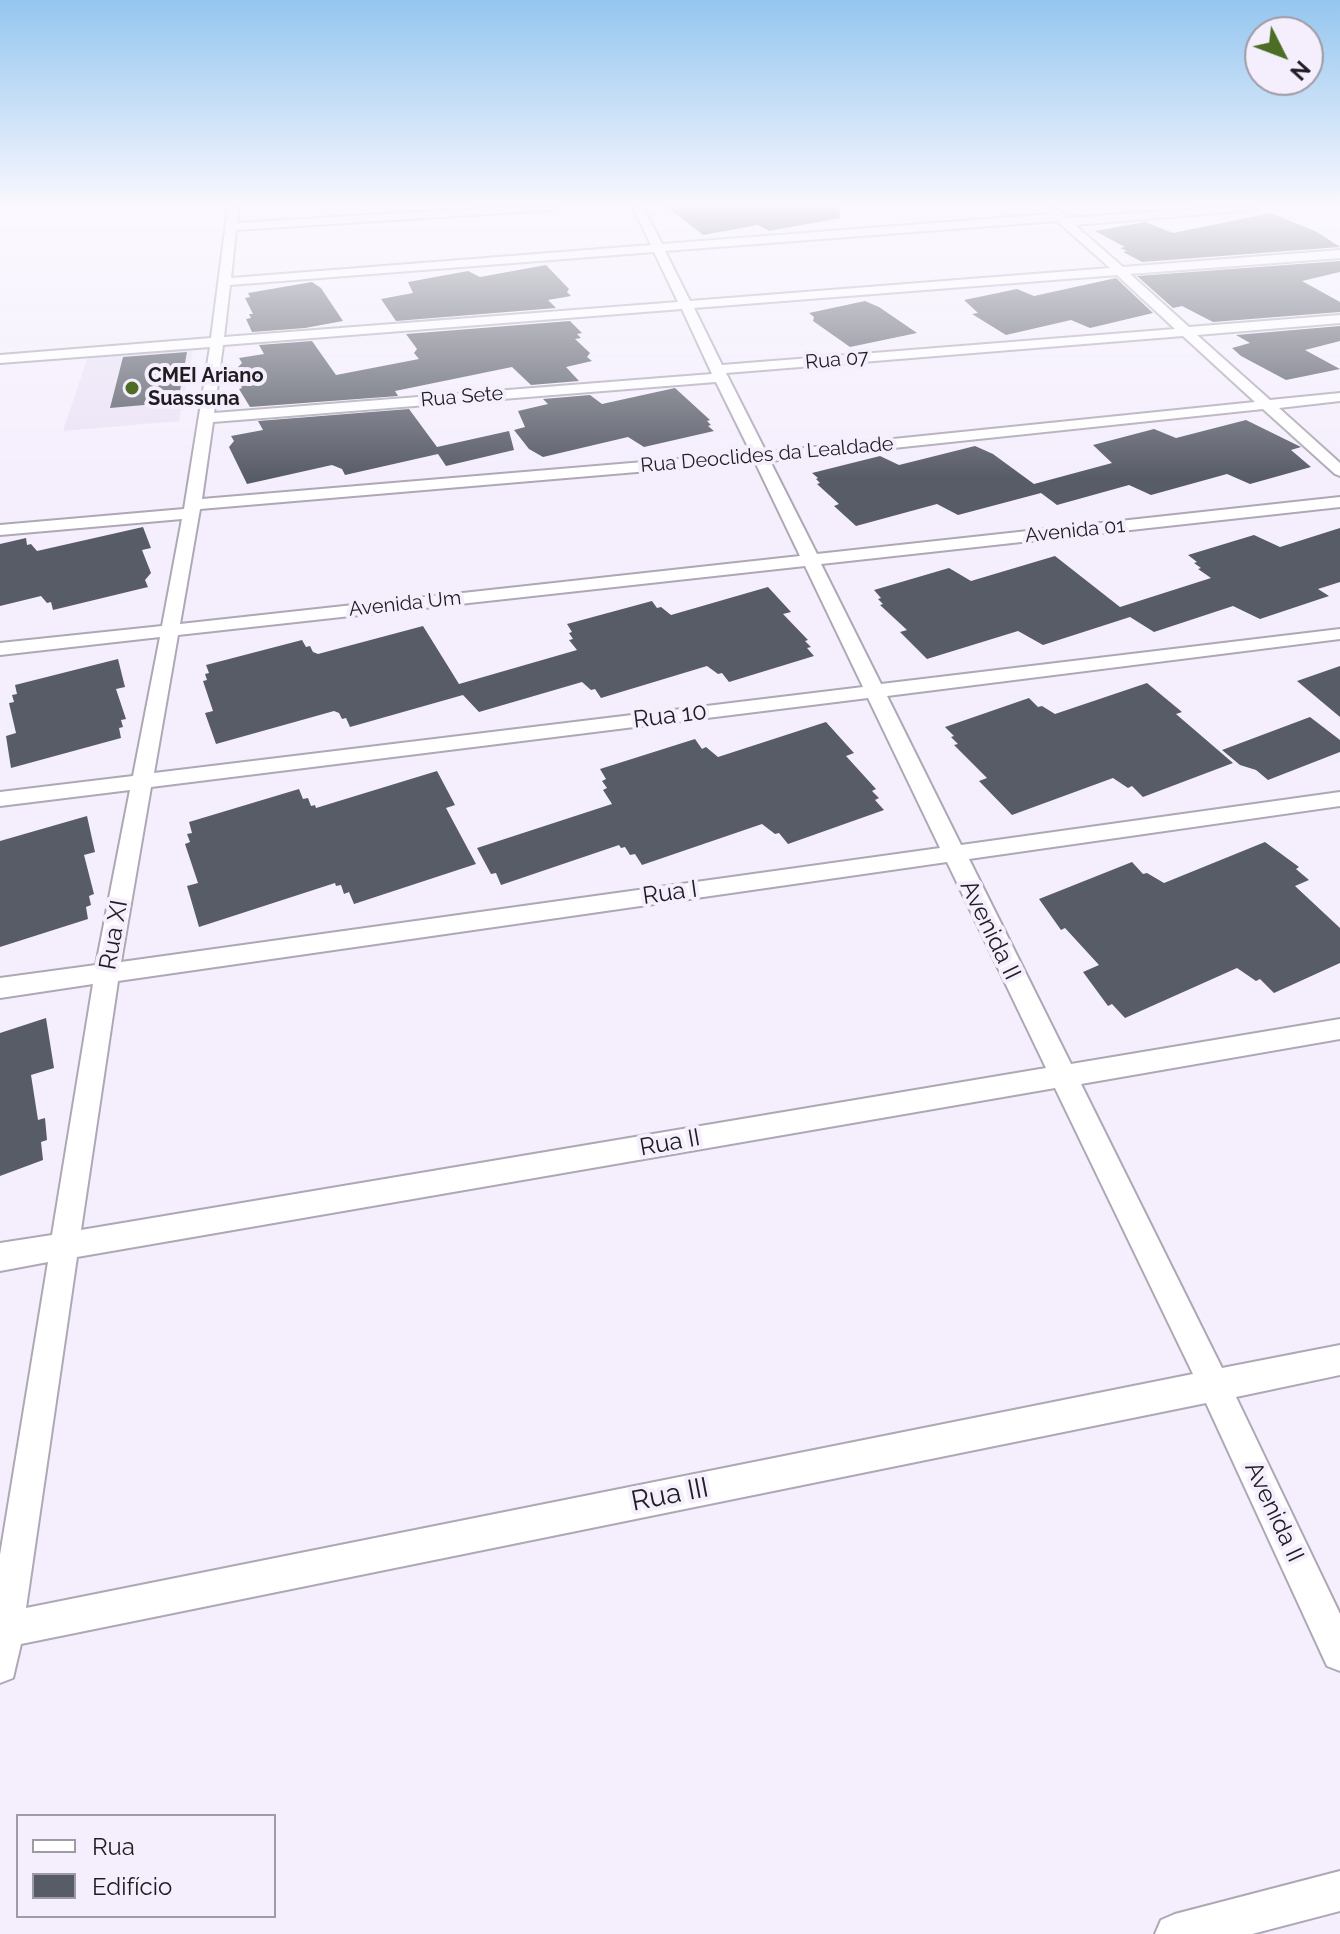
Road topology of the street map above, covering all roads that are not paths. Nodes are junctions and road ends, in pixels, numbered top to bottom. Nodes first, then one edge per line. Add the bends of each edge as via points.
1 (221, 297) edge
2 (680, 297) edge
3 (793, 297) edge
4 (1147, 297) edge
5 (684, 306) junction
6 (1340, 319) edge
7 (1182, 331) junction
8 (217, 343) junction
9 (0, 359) edge
10 (719, 373) junction
11 (1340, 397) edge
12 (1267, 404) junction
13 (204, 418) junction
14 (762, 457) junction
15 (1340, 471) edge
16 (1340, 502) edge
17 (192, 509) junction
18 (0, 530) edge
19 (810, 560) junction
20 (169, 630) junction
21 (1340, 634) edge
22 (0, 649) edge
23 (875, 691) junction
24 (140, 781) junction
25 (0, 799) edge
26 (1340, 799) edge
27 (952, 852) junction
28 (107, 972) junction
29 (0, 988) edge
30 (1340, 1029) edge
31 (1062, 1076) junction
32 (65, 1246) junction
33 (0, 1257) edge
34 (1340, 1360) edge
35 (1214, 1385) junction
36 (3, 1630) edge
37 (1340, 1653) edge
38 (0, 1665) edge
39 (1340, 1891) edge
40 (1175, 1934) edge

1 - 8 street, Rua XI
2 - 5 street, Avenida II
3 - 5 street
4 - 7 street
5 - 8 street
5 - 10 street, Avenida II
6 - 7 street, Rua 07
7 - 10 street, Rua 07
7 - 12 street
8 - 9 street
8 - 13 street, Rua XI
10 - 13 street, Rua Sete
10 - 14 street, Avenida II
11 - 12 street, Rua Deoclides da Lealdade
12 - 14 street, Rua Deoclides da Lealdade
12 - 15 street
13 - 17 street, Rua XI
14 - 17 street, Rua Deoclides da Lealdade
14 - 19 street, Avenida II
16 - 19 street, Avenida 01
17 - 18 street, Rua Deoclides da Lealdade
17 - 20 street, Rua XI
19 - 20 street, Avenida Um
19 - 23 street, Avenida II
20 - 22 street, Avenida Um
20 - 24 street, Rua XI
21 - 23 street, Rua 10
23 - 24 street, Rua 10
23 - 27 street, Avenida II
24 - 25 street, Rua 10
24 - 28 street, Rua XI
26 - 27 street, Rua I
27 - 28 street, Rua I
27 - 31 street, Avenida II
28 - 29 street, Rua I
28 - 32 street, Rua XI
30 - 31 street, Rua II
31 - 32 street, Rua II
31 - 35 street, Avenida II
32 - 33 street, Rua II
32 - 36 street, Rua XI
34 - 35 street, Rua III
35 - 36 street, Rua III
35 - 37 street, Avenida II
36 - 38 street, Rua XI
39 - 40 street

